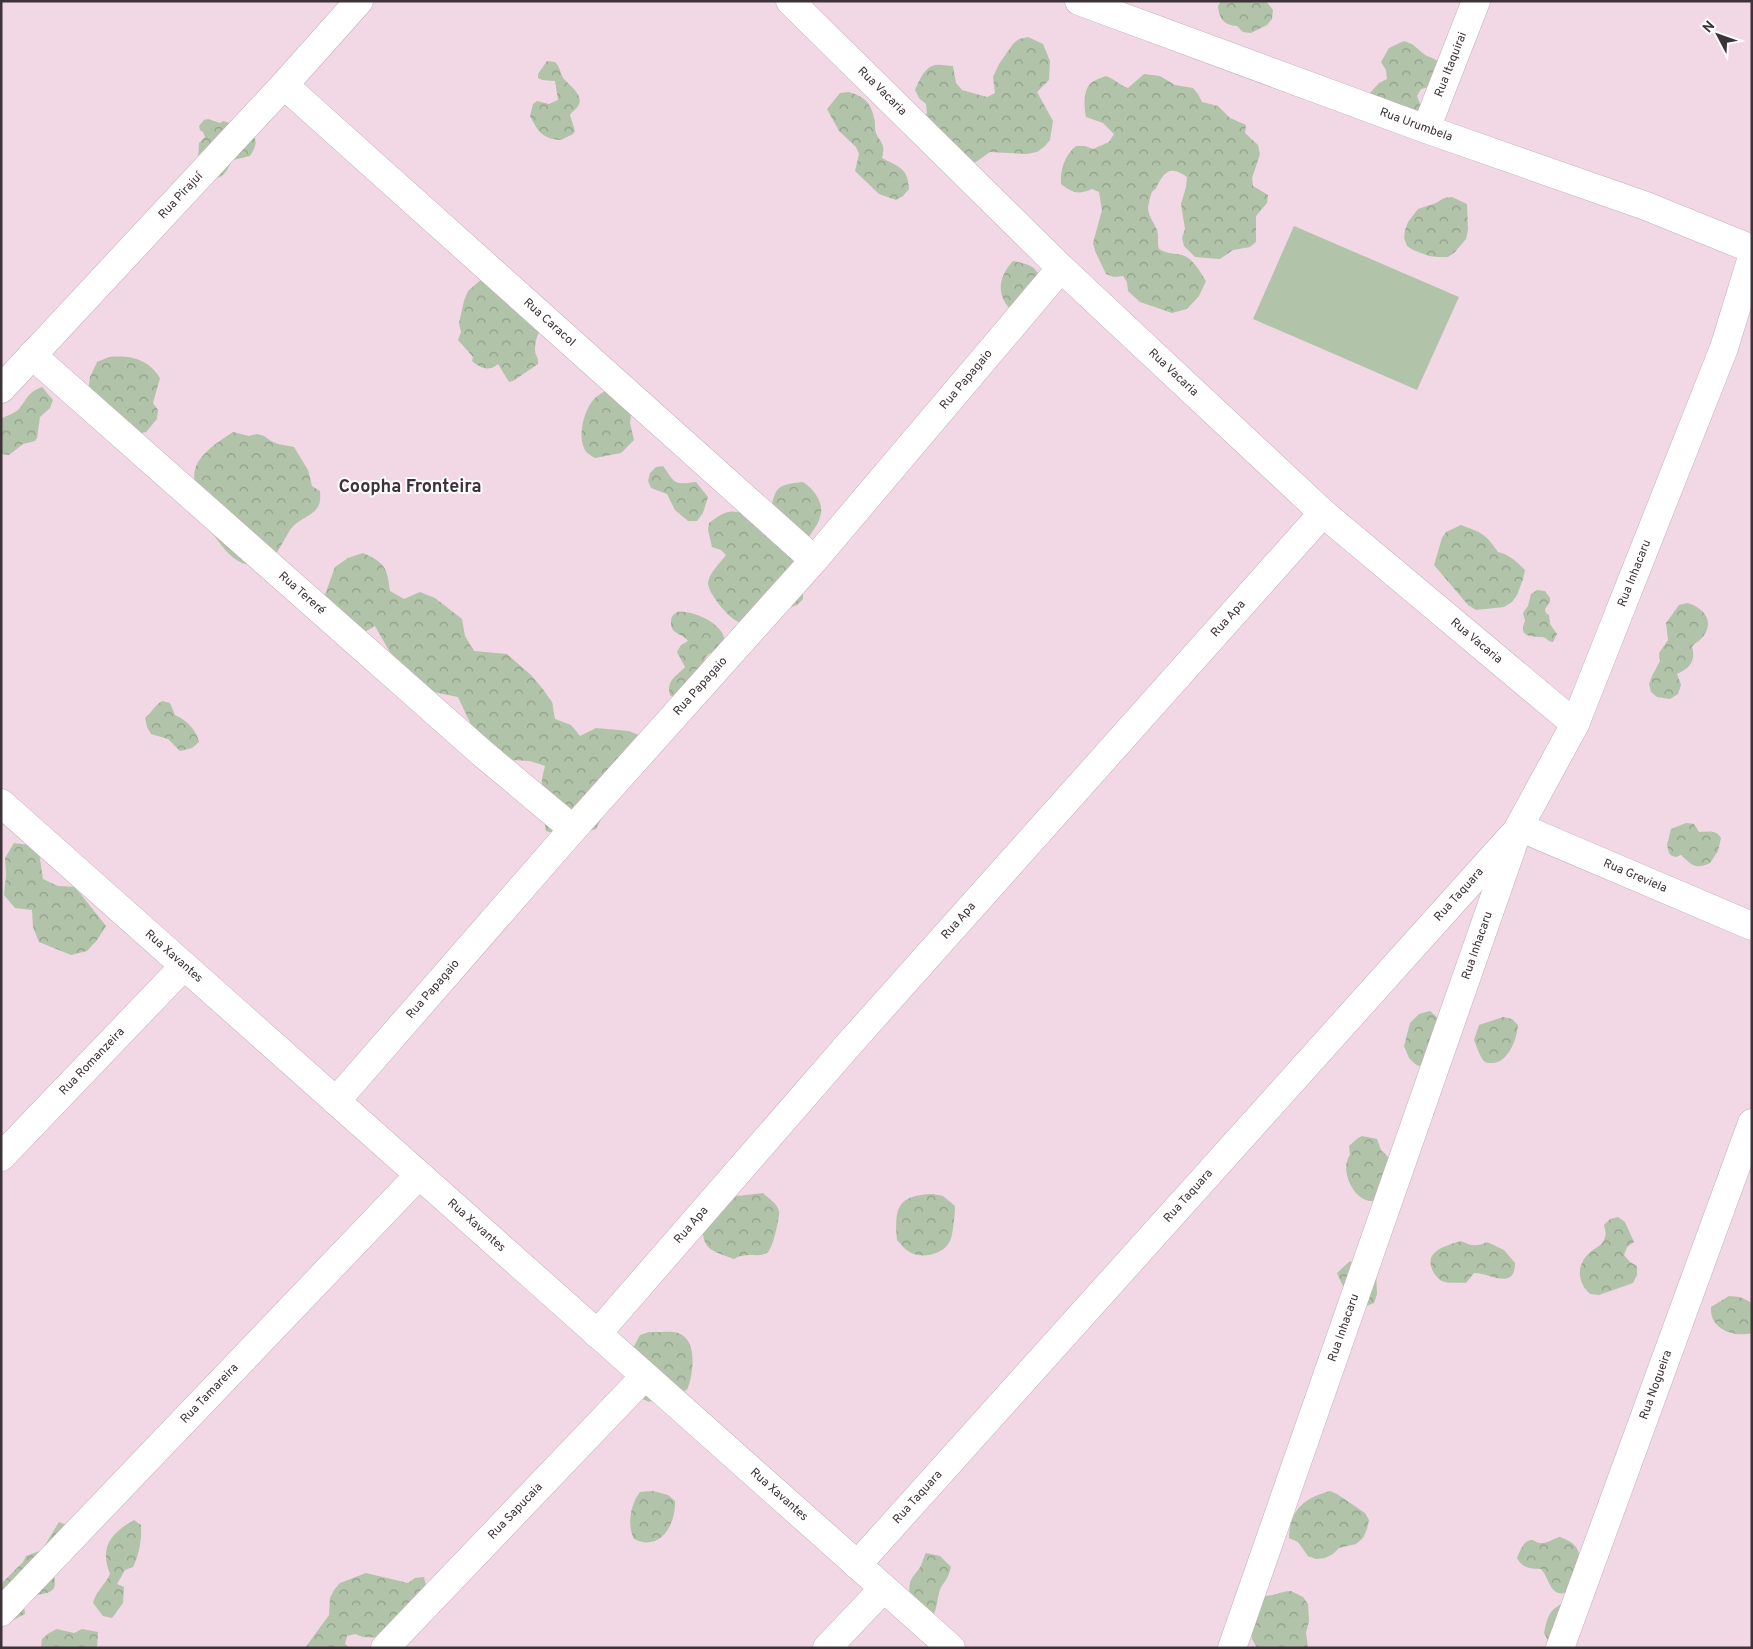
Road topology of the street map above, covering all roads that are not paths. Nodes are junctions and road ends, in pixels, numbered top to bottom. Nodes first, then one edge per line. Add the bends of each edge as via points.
1 (359, 1) edge
2 (790, 1) edge
3 (1080, 1) edge
4 (1476, 1) edge
5 (284, 85) junction
6 (1426, 129) junction
7 (1752, 249) edge
8 (1752, 257) edge
9 (1061, 268) junction
10 (32, 355) junction
11 (1, 389) edge
12 (1323, 513) junction
13 (814, 560) junction
14 (1576, 724) junction
15 (1, 803) edge
16 (1519, 827) junction
17 (573, 829) junction
18 (1752, 926) edge
19 (184, 966) junction
20 (336, 1100) junction
21 (1752, 1123) edge
22 (1, 1157) edge
23 (419, 1175) junction
24 (597, 1334) junction
25 (645, 1376) junction
26 (856, 1565) junction
27 (883, 1589) junction
28 (1, 1612) edge
29 (385, 1648) edge
30 (827, 1648) edge
31 (951, 1648) edge
32 (1232, 1648) edge
33 (1560, 1648) edge

1 - 5 street, Rua Pirajuí
2 - 9 street, Rua Vacaria
3 - 6 street, Rua Urumbela
4 - 6 street, Rua Itaquirai
5 - 10 street, Rua Pirajuí
5 - 13 street, Rua Caracol
6 - 7 street, Rua Urumbela via 1646,206
8 - 14 street, Rua Inhacaru via 1724,348
9 - 12 street, Rua Vacaria
9 - 13 street, Rua Papagaio
10 - 11 street, Rua Pirajuí
10 - 17 street, Rua Tereré via 482,753
12 - 14 street, Rua Vacaria
12 - 24 street, Rua Apa via 850,1043
13 - 17 street, Rua Papagaio
14 - 16 street, Rua Inhacaru
15 - 19 street, Rua Xavantes
16 - 18 street, Rua Greviela
16 - 26 street, Rua Taquara
16 - 32 street, Rua Inhacaru
17 - 20 street, Rua Papagaio
19 - 20 street, Rua Xavantes
19 - 22 street, Rua Romanzeira
20 - 23 street, Rua Xavantes
21 - 33 street, Rua Nogueira
23 - 24 street, Rua Xavantes
23 - 28 street, Rua Tamareira
24 - 25 street, Rua Xavantes
25 - 26 street, Rua Xavantes
25 - 29 street, Rua Sapucaia
26 - 27 street, Rua Xavantes
27 - 30 street
27 - 31 street, Rua Xavantes

